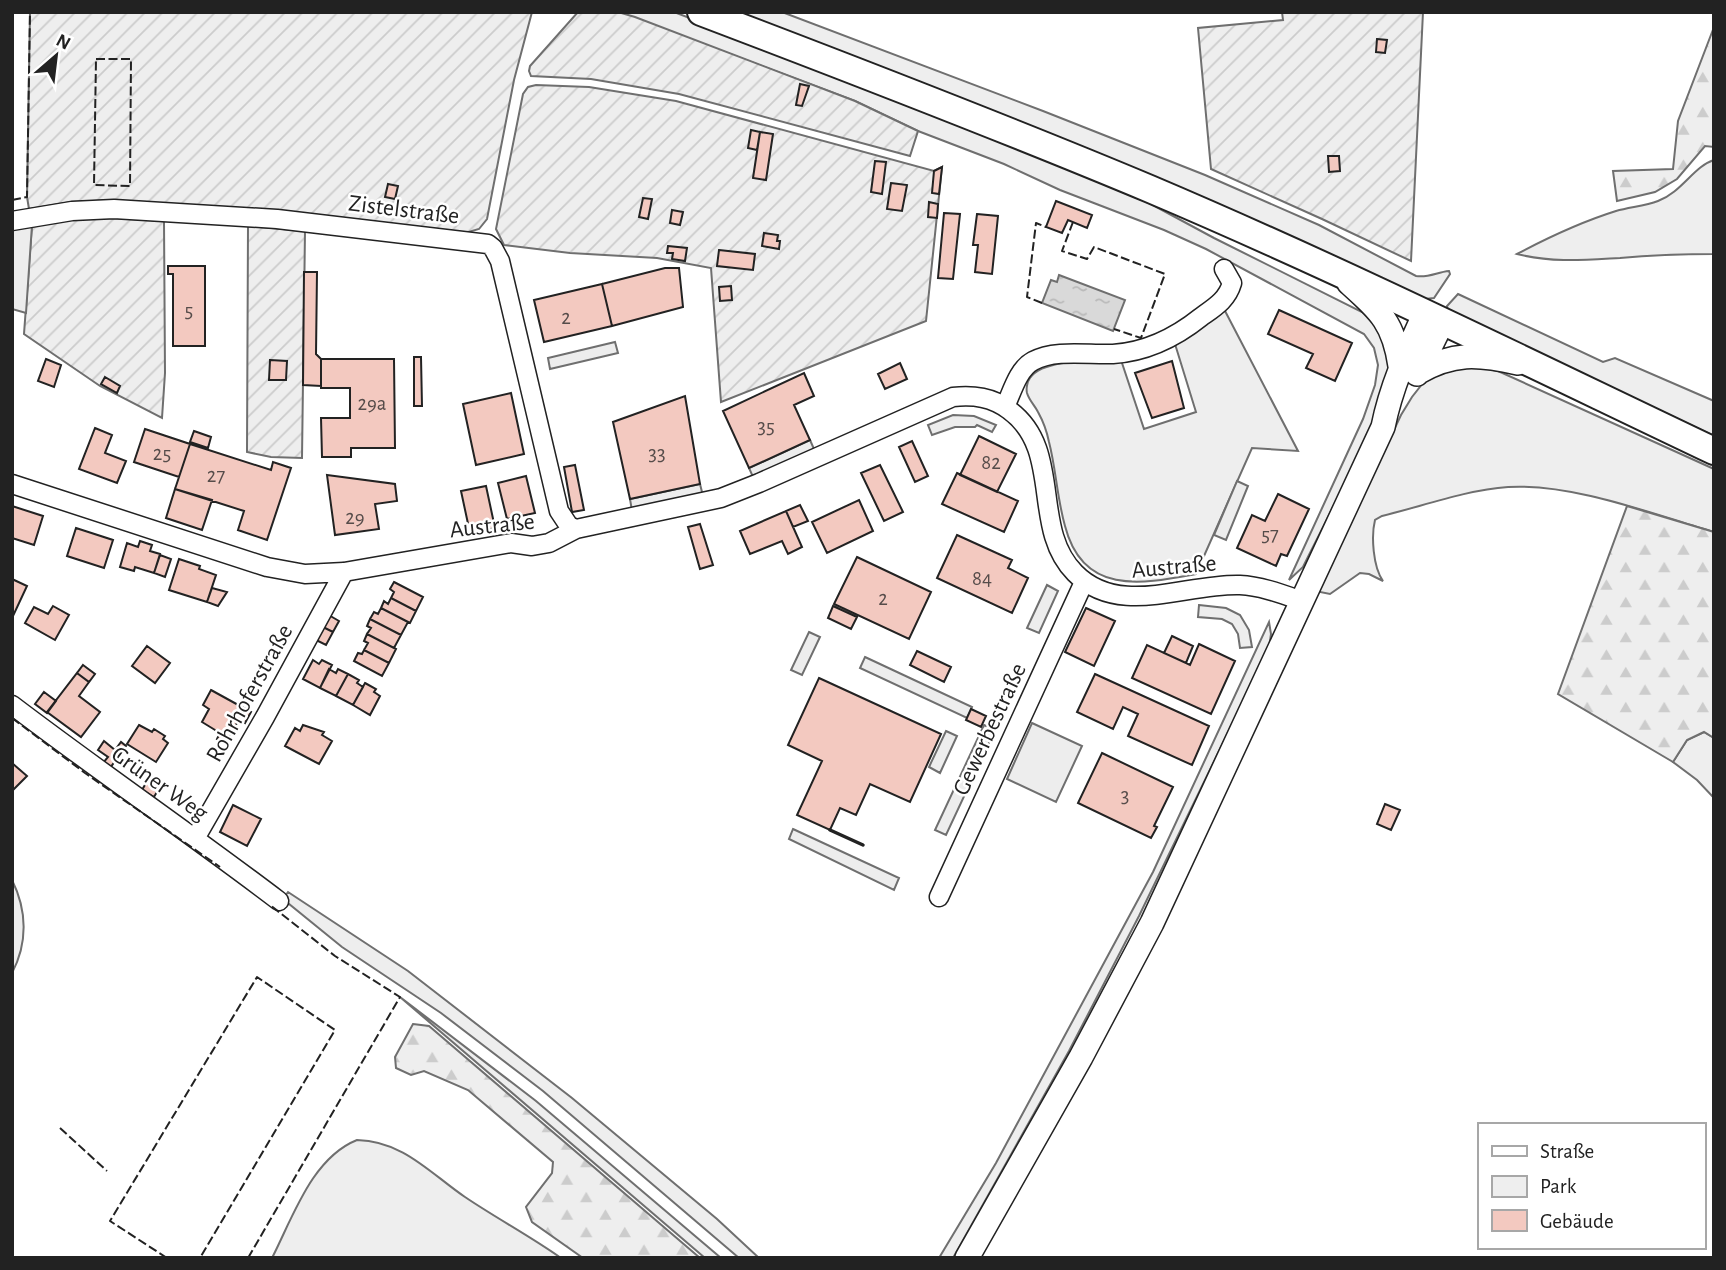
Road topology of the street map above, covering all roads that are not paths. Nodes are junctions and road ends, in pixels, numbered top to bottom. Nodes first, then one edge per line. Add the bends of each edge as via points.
1 (701, 12) edge
2 (12, 221) edge
3 (1224, 268) dead end
4 (1341, 276) junction
5 (1433, 318) junction
6 (1409, 369) junction
7 (1540, 369) junction
8 (1005, 407) junction
9 (1714, 451) edge
10 (12, 484) edge
11 (576, 529) junction
12 (344, 572) junction
13 (1084, 582) junction
14 (1302, 601) junction
15 (12, 705) edge
16 (196, 837) junction
17 (939, 897) dead end
18 (279, 901) dead end
19 (967, 1258) edge

1 - 4 highway via 1151,190
2 - 11 street, Zistelstraße via 114,209 277,219 488,244 500,261 559,511
3 - 8 street via 1233,283 1228,296 1192,325 1165,341 1133,351 1033,361 1024,369
4 - 5 highway
4 - 6 main road via 1388,322
5 - 6 main road
5 - 7 highway
6 - 7 main road via 1459,356 1493,357
6 - 14 main road via 1401,403 1382,427
7 - 9 highway
8 - 11 street, Austraße via 973,395 953,397 721,498
8 - 13 street, Austraße via 1024,421 1035,443 1057,549
10 - 12 street, Austraße via 267,567 305,574
11 - 12 street, Austraße via 549,543 511,543
12 - 16 street, Rohrhoferstraße
13 - 14 street, Austraße via 1115,595 1240,585
13 - 17 street, Gewerbestraße
14 - 19 main road via 1152,923
15 - 16 street, Grüner Weg
16 - 18 street, Grüner Weg

